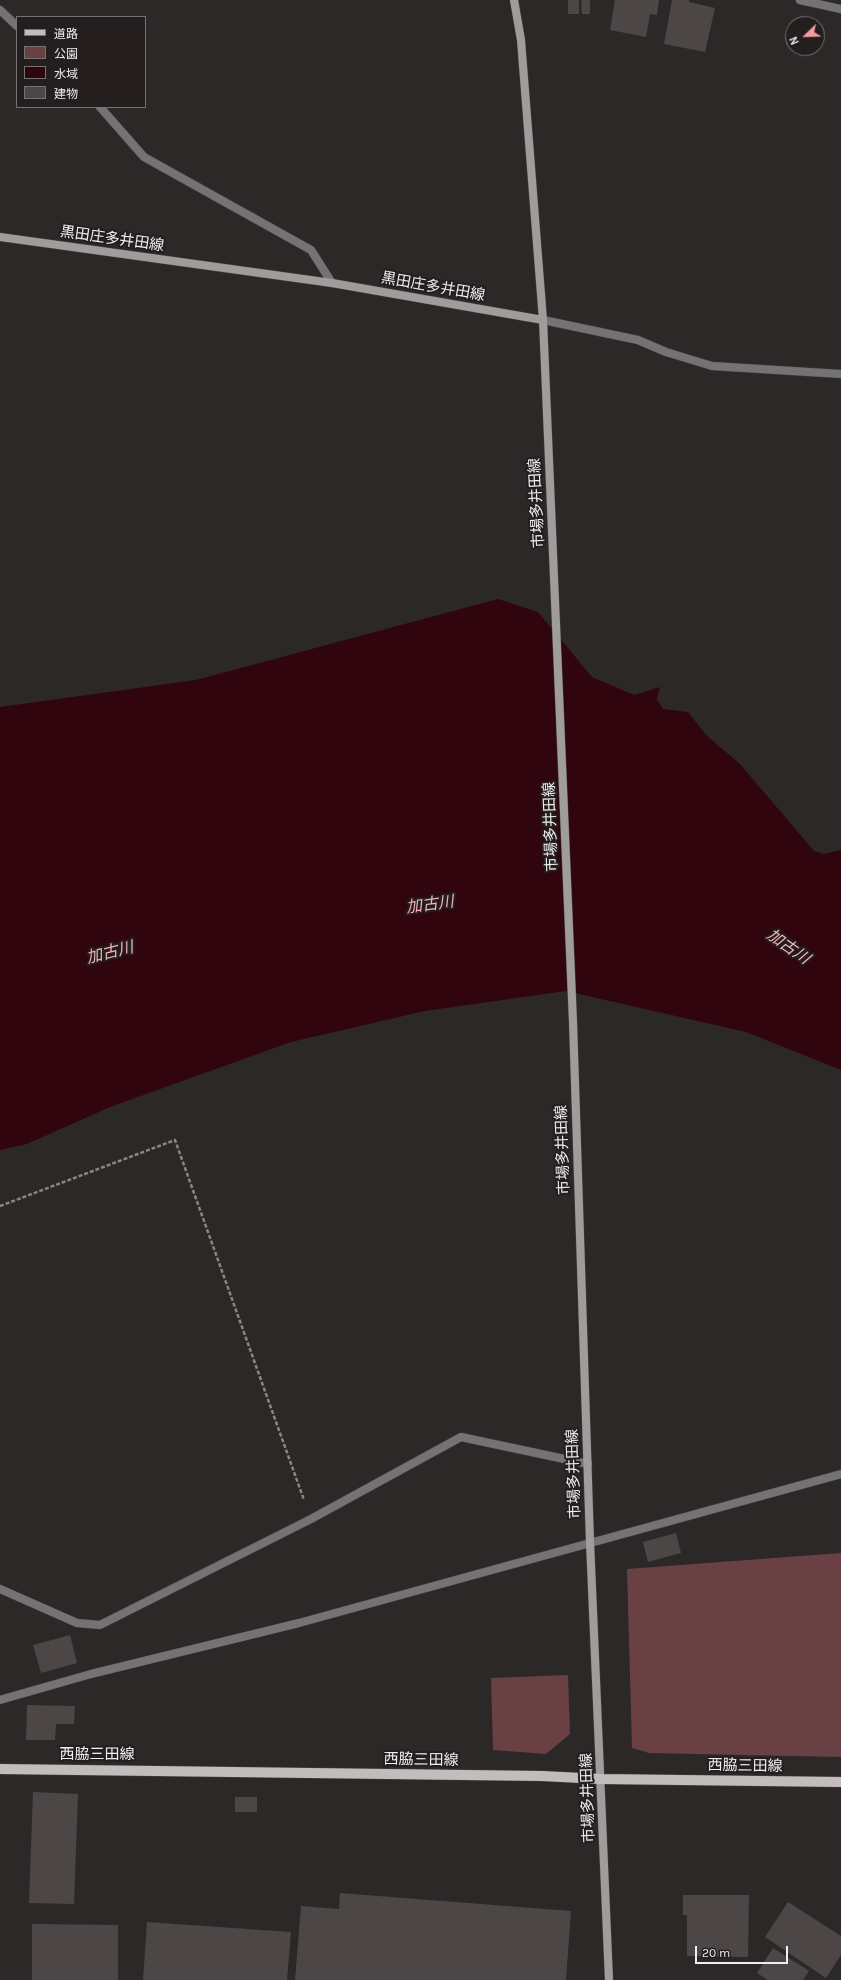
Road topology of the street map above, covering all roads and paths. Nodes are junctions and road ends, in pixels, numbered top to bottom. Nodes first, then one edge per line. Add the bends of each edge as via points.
1 (514, 0) edge
2 (800, 0) edge
3 (0, 10) edge
4 (841, 10) edge
5 (16, 25) edge
6 (101, 108) edge
7 (0, 237) edge
8 (332, 283) junction
9 (543, 320) junction
10 (841, 374) edge
11 (0, 1206) edge
12 (588, 1464) junction
13 (841, 1474) edge
14 (311, 1519) junction
15 (590, 1542) junction
16 (0, 1589) edge
17 (0, 1700) edge
18 (0, 1769) edge
19 (601, 1779) junction
20 (841, 1782) edge
21 (609, 1980) edge

1 - 9 main road via 521,40
2 - 4 street
3 - 5 street
6 - 8 street via 144,157 311,250
7 - 8 main road, 黒田庄多井田線
8 - 9 main road, 黒田庄多井田線
9 - 10 street via 638,340 666,352 712,366
9 - 12 main road, 市場多井田線 via 573,1022
11 - 14 path via 175,1140
12 - 14 street via 461,1437
12 - 15 main road, 市場多井田線
13 - 15 street
14 - 16 street via 100,1625 77,1623
15 - 17 street via 299,1623 91,1674
15 - 19 main road, 市場多井田線
18 - 19 main road, 西脇三田線 via 542,1776
19 - 20 main road, 西脇三田線
19 - 21 main road, 市場多井田線

